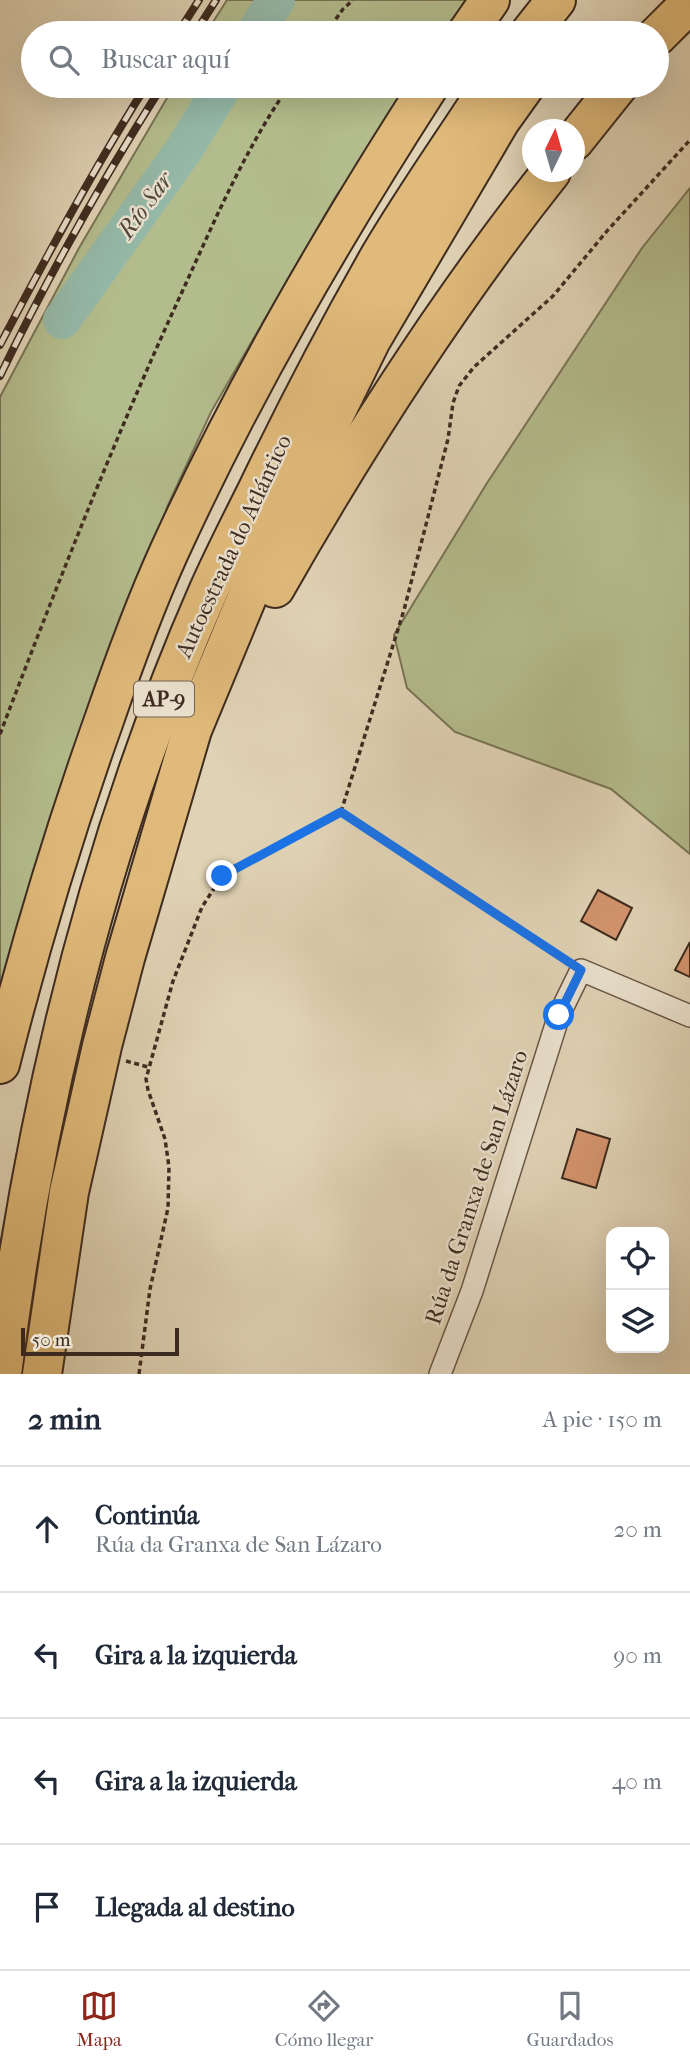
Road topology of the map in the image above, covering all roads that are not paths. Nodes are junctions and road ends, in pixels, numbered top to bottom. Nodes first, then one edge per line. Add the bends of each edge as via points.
1 (490, 0) edge
2 (556, 0) edge
3 (585, 0) edge
4 (690, 3) edge
5 (475, 21) edge
6 (539, 21) edge
7 (570, 21) edge
8 (669, 24) edge
9 (421, 98) edge
10 (482, 98) edge
11 (516, 98) edge
12 (609, 98) edge
13 (585, 128) edge
14 (543, 182) edge
15 (165, 825) junction
16 (690, 1016) edge
17 (0, 1064) edge
18 (2, 1374) edge
19 (42, 1374) edge
20 (440, 1374) edge

1 - 5 highway
2 - 6 highway
3 - 7 highway
4 - 8 highway
9 - 17 highway, AP-9 via 289,313 168,554 77,794
10 - 18 highway, Autoestrada do Atlántico / AP-9 via 382,254 304,394 209,590 166,693 122,820 71,998 38,1144
11 - 15 highway via 384,317 327,426 227,642 192,730
12 - 13 highway
14 - 15 highway via 413,362 295,552 248,640
15 - 19 highway via 125,958 78,1152
16 - 20 street, Rúa da Granxa de San Lázaro via 581,970 559,1015 472,1291

